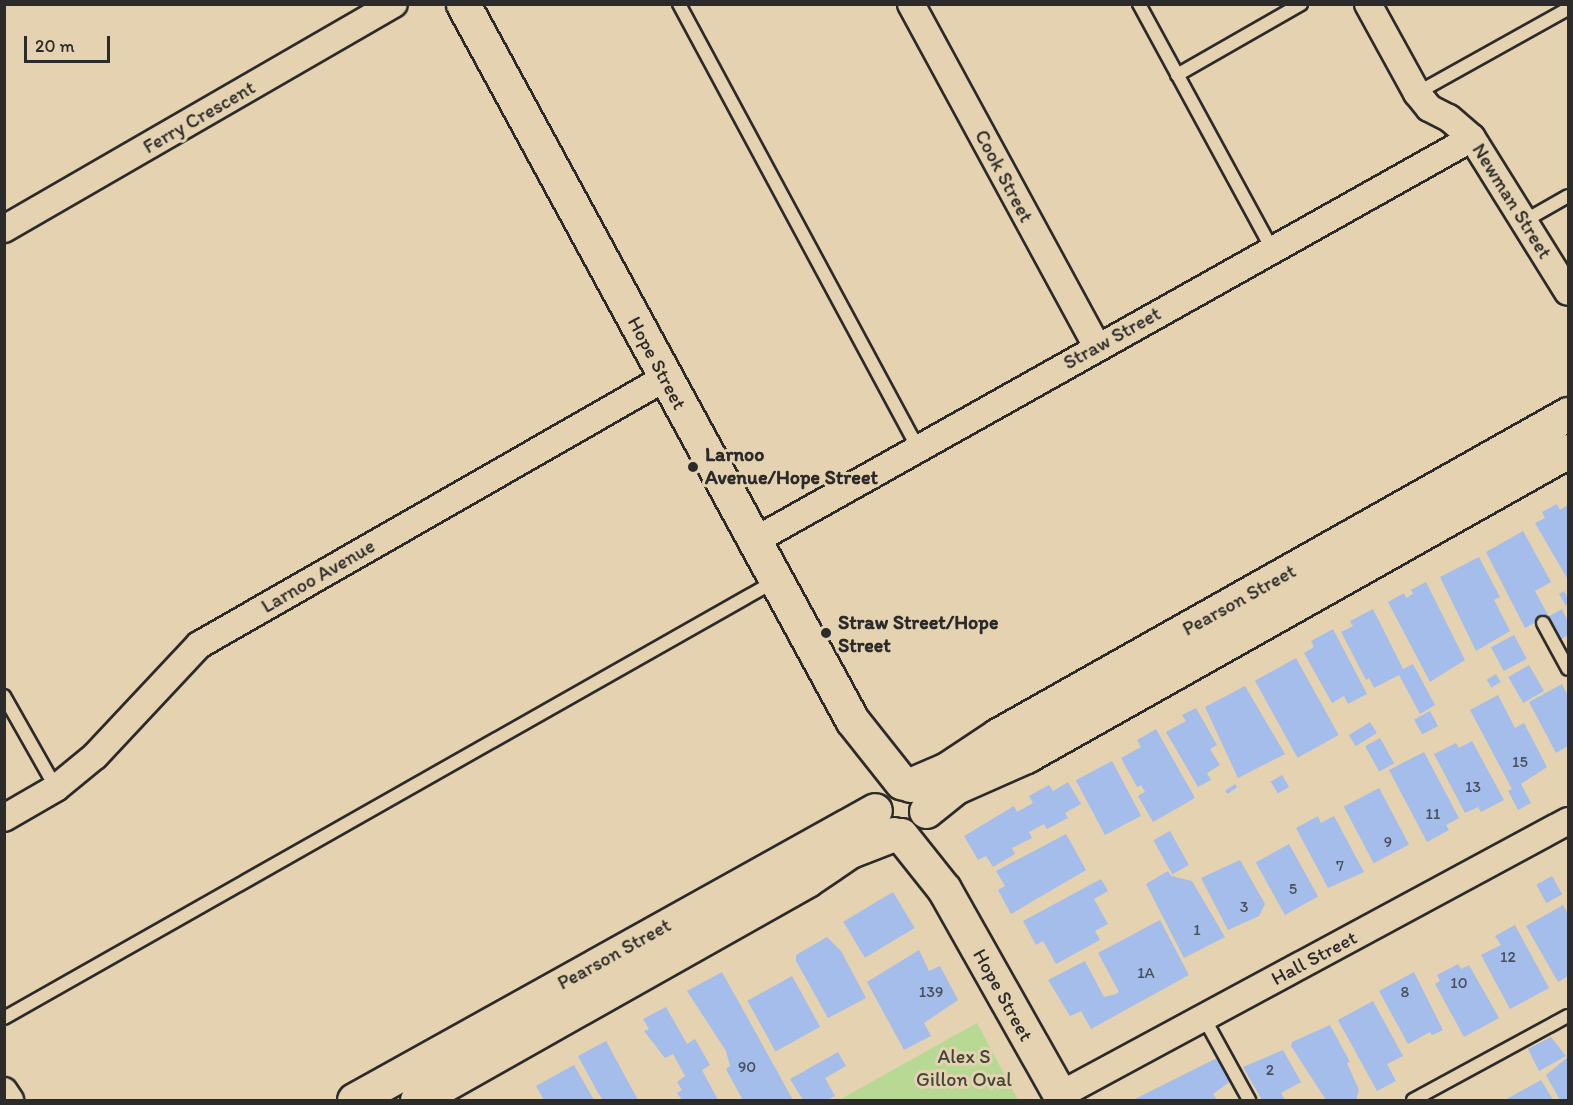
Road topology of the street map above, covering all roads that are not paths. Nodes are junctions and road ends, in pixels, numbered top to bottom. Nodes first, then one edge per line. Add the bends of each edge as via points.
1 (394, 4) edge
2 (463, 4) edge
3 (679, 4) edge
4 (911, 4) edge
5 (1139, 4) edge
6 (1301, 4) edge
7 (1368, 4) edge
8 (1569, 9) edge
9 (1177, 75) junction
10 (1417, 93) junction
11 (1472, 138) junction
12 (1569, 196) edge
13 (1526, 220) junction
14 (4, 229) edge
15 (1272, 249) junction
16 (1568, 292) edge
17 (1097, 346) junction
18 (665, 378) junction
19 (1569, 414) edge
20 (918, 448) junction
21 (1569, 451) edge
22 (754, 541) junction
23 (776, 580) junction
24 (1543, 623) dead end
25 (1569, 669) edge
26 (4, 696) edge
27 (56, 788) junction
28 (901, 810) junction
29 (4, 818) edge
30 (1569, 821) edge
31 (1569, 1016) edge
32 (4, 1018) edge
33 (1204, 1018) junction
34 (5, 1092) edge
35 (1062, 1098) edge
36 (358, 1099) edge
37 (10, 1101) edge
38 (417, 1101) edge
39 (1250, 1101) edge
40 (1413, 1101) edge

1 - 14 street, Ferry Crescent
2 - 18 street, Hope Street
3 - 20 lane
4 - 17 street, Cook Street
5 - 9 lane
6 - 9 lane
7 - 10 street, Newman Street
8 - 10 lane
9 - 15 lane
10 - 11 street, Newman Street via 1430,108
11 - 13 street, Newman Street
11 - 15 street, Straw Street
12 - 13 lane
13 - 16 street, Newman Street
15 - 17 street, Straw Street
17 - 20 street, Straw Street
18 - 22 street, Hope Street
18 - 27 street, Larnoo Avenue via 199,645 95,756
19 - 28 street, Pearson Street via 998,735 947,769
20 - 22 street, Straw Street
21 - 28 street, Pearson Street via 1026,756
22 - 23 street, Hope Street
23 - 28 street, Hope Street
23 - 32 lane
24 - 25 lane
26 - 27 lane
27 - 29 street, Larnoo Avenue
28 - 35 street, Hope Street
28 - 36 street, Pearson Street
28 - 38 street, Pearson Street via 807,880
30 - 33 street, Hall Street
31 - 40 lane
33 - 35 street, Hall Street
33 - 39 lane
34 - 37 street

